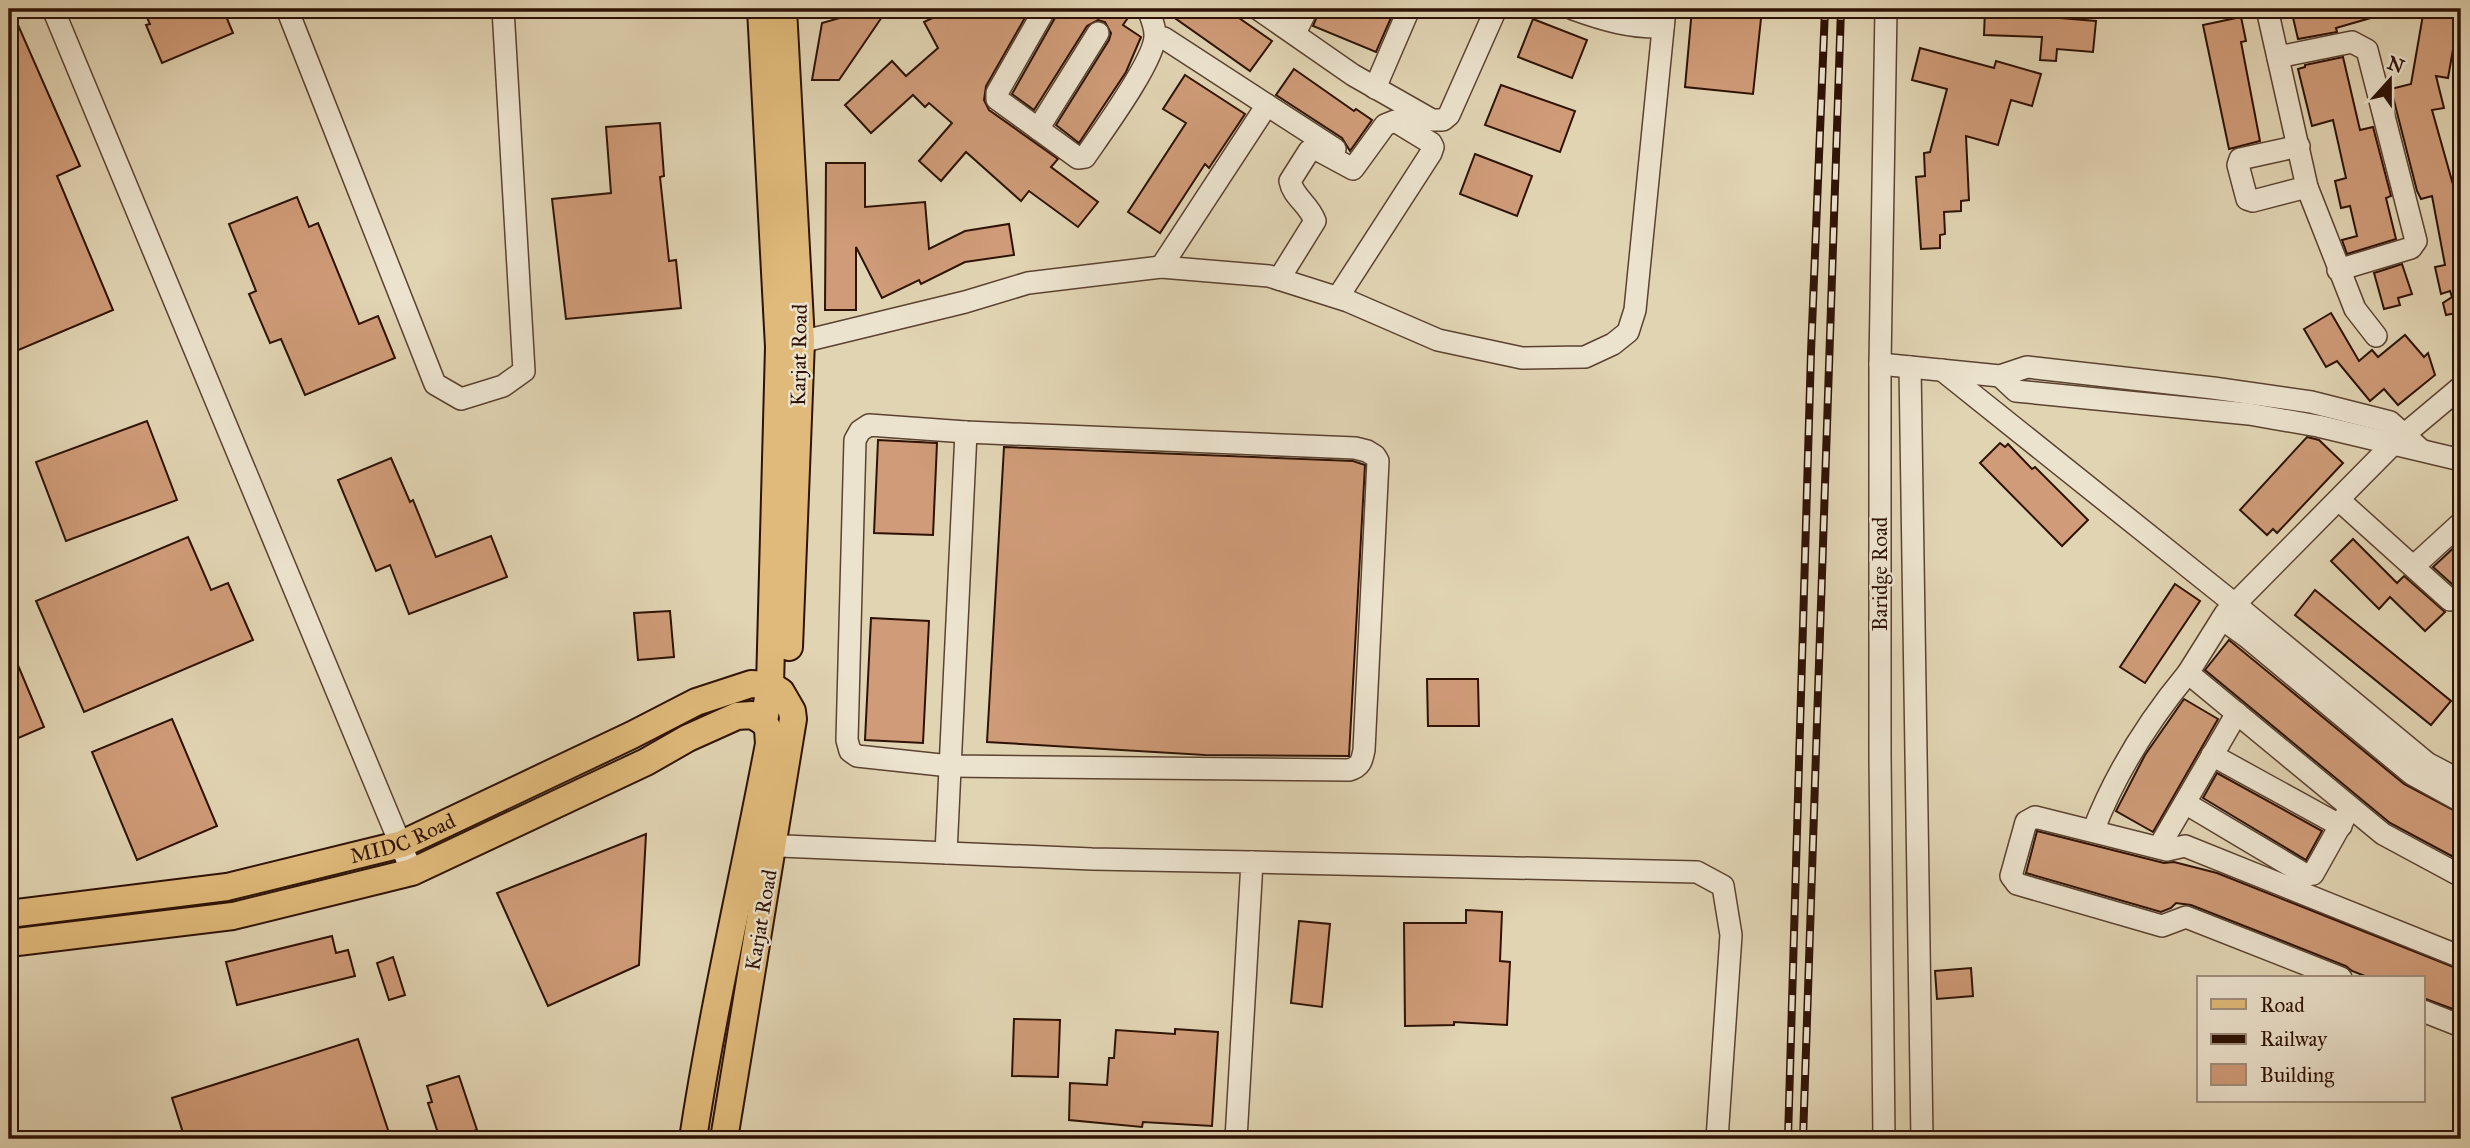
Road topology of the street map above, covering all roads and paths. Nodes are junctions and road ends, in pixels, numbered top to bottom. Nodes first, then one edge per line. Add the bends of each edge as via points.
1 (53, 9) edge
2 (287, 9) edge
3 (503, 9) edge
4 (761, 9) edge
5 (783, 9) edge
6 (1045, 9) edge
7 (1148, 9) edge
8 (1258, 9) edge
9 (1307, 9) edge
10 (1409, 9) edge
11 (1496, 9) edge
12 (1573, 9) edge
13 (1886, 9) edge
14 (2267, 9) edge
15 (1664, 18) edge
16 (1098, 33) dead end
17 (1295, 33) junction
18 (1164, 38) dead end
19 (2278, 57) junction
20 (1375, 88) junction
21 (1267, 106) junction
22 (1038, 129) junction
23 (2299, 146) junction
24 (1357, 164) junction
25 (2307, 187) junction
26 (1161, 267) junction
27 (2338, 270) junction
28 (1279, 279) junction
29 (1338, 297) junction
30 (2376, 336) dead end
31 (790, 344) junction
32 (1880, 364) junction
33 (1910, 367) junction
34 (1942, 370) junction
35 (2461, 387) edge
36 (966, 432) junction
37 (2406, 443) junction
38 (2461, 460) edge
39 (2339, 500) junction
40 (2461, 523) edge
41 (2414, 566) junction
42 (2461, 596) edge
43 (2229, 612) junction
44 (2188, 673) junction
45 (779, 693) junction
46 (2237, 713) junction
47 (766, 725) junction
48 (2212, 755) junction
49 (950, 766) junction
50 (2461, 781) edge
51 (2461, 801) edge
52 (2185, 803) junction
53 (2346, 817) junction
54 (2093, 831) junction
55 (402, 844) junction
56 (762, 845) junction
57 (2159, 847) junction
58 (946, 853) junction
59 (1252, 862) junction
60 (412, 872) junction
61 (2461, 876) edge
62 (9, 914) edge
63 (9, 943) edge
64 (2461, 957) edge
65 (2336, 976) edge
66 (2424, 1010) edge
67 (2461, 1026) edge
68 (693, 1139) edge
69 (724, 1139) edge
70 (1236, 1139) edge
71 (1717, 1139) edge
72 (1884, 1139) edge
73 (1922, 1139) edge

1 - 55 street
2 - 3 street via 435,384 461,399 503,386 524,371
4 - 31 main road, Karjat Road
5 - 31 main road, Karjat Road
6 - 22 street via 997,93 997,99
7 - 22 street via 1156,37 1149,57 1085,157 1078,158
8 - 17 street
9 - 17 street
10 - 20 street
11 - 20 street via 1449,116 1443,120 1432,120
12 - 15 street via 1643,28
13 - 32 street, Baridge Road
14 - 19 street
15 - 29 street via 1635,310 1628,332 1585,357 1522,358 1438,340
16 - 22 street
17 - 20 street
18 - 21 street
19 - 23 street
19 - 27 street via 2352,42 2367,50 2416,241 2411,248
21 - 24 street
21 - 26 street
23 - 25 street
23 - 25 street via 2240,159 2238,165 2247,199 2253,201
24 - 28 street via 1353,169 1314,148 1308,151 1290,181 1291,190 1315,221
24 - 29 street via 1389,121 1433,146
25 - 27 street
26 - 28 street
26 - 31 street via 1028,283
27 - 30 street via 2355,309
28 - 29 street
31 - 45 main road, Karjat Road
32 - 33 street
32 - 72 street, Baridge Road
33 - 34 street
33 - 73 street
34 - 37 street via 2000,376 2016,391 2249,414
34 - 43 street
35 - 37 street
36 - 49 street
36 - 49 street via 869,425 855,440 850,751 857,756
36 - 49 street via 1355,448 1375,456 1365,736 1361,762 1349,770
37 - 38 street
37 - 39 street
39 - 41 street
39 - 43 street
40 - 41 street
41 - 42 street via 2451,600
43 - 44 street
43 - 50 street via 2427,763
43 - 51 street via 2247,637 2412,774
44 - 46 street
44 - 54 street via 2109,792
45 - 47 main road, Karjat Road via 776,723
45 - 55 main road, MIDC Road via 751,684 696,702
45 - 56 main road, Karjat Road via 793,719
46 - 48 street
46 - 53 street
47 - 56 main road, Karjat Road via 769,744
47 - 60 main road, MIDC Road via 752,715 727,720
48 - 52 street
48 - 53 street
49 - 58 street
52 - 53 street via 2306,876 2313,874
52 - 57 street
53 - 61 street
54 - 57 street
54 - 65 street via 2035,817 2026,822 2011,876 2017,884 2162,926 2186,917
55 - 60 street
55 - 62 main road, MIDC Road via 227,887
56 - 58 street
56 - 68 main road, Karjat Road via 708,1041
56 - 69 main road, Karjat Road
57 - 64 street via 2185,846
58 - 59 street
59 - 70 street
59 - 71 street via 1697,873 1723,886 1731,935
60 - 63 main road, MIDC Road via 233,916
66 - 67 street

